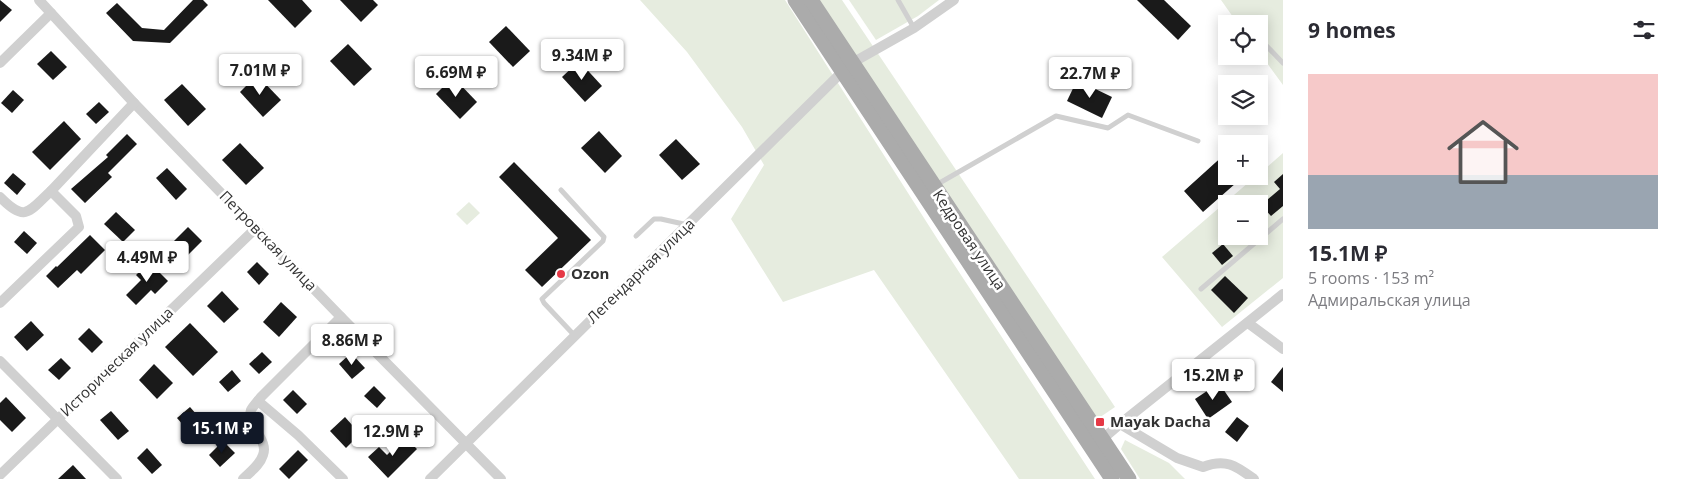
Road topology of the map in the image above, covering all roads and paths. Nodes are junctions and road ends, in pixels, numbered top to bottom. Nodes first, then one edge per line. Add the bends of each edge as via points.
1 (38, 0) edge
2 (795, 0) edge
3 (810, 0) edge
4 (898, 0) edge
5 (954, 0) edge
6 (51, 13) junction
7 (914, 28) junction
8 (1268, 47) edge
9 (0, 62) edge
10 (1283, 63) edge
11 (847, 68) junction
12 (134, 103) junction
13 (1198, 141) dead end
14 (934, 186) junction
15 (51, 190) junction
16 (561, 190) dead end
17 (0, 197) edge
18 (1283, 219) edge
19 (689, 225) junction
20 (256, 228) junction
21 (636, 236) dead end
22 (1201, 289) dead end
23 (1283, 294) edge
24 (0, 303) edge
25 (341, 317) junction
26 (1248, 323) junction
27 (575, 336) junction
28 (1283, 349) edge
29 (0, 361) edge
30 (258, 401) junction
31 (58, 418) junction
32 (1120, 424) junction
33 (466, 444) junction
34 (1097, 444) junction
35 (0, 475) edge
36 (117, 479) edge
37 (243, 479) edge
38 (343, 479) edge
39 (430, 479) edge
40 (501, 479) edge
41 (1112, 479) edge
42 (1129, 479) edge
43 (1254, 479) edge

1 - 6 street, Петровская улица
2 - 11 main road, Кедровая улица
3 - 11 main road, Кедровая улица
4 - 7 lane
5 - 7 street, Легендарная улица
6 - 9 street
6 - 12 street, Петровская улица
7 - 11 street, Легендарная улица
8 - 10 lane
11 - 14 main road, Кедровая улица
11 - 19 street, Легендарная улица
11 - 34 main road, Кедровая улица
12 - 15 street
12 - 20 street, Петровская улица
13 - 14 lane via 1128,115 1108,128 1056,116
14 - 34 main road, Кедровая улица
15 - 17 street via 30,211 20,213
15 - 24 street via 76,216 78,227
16 - 27 lane via 604,237 542,299
18 - 22 lane
19 - 21 lane via 654,219
19 - 27 street, Легендарная улица
20 - 25 street, Петровская улица
20 - 31 street, Историческая улица
23 - 26 street
25 - 30 street
25 - 33 street, Петровская улица
26 - 28 street
26 - 32 street
27 - 33 street, Легендарная улица
29 - 31 street
30 - 37 street via 251,410 251,421 264,446 264,454
30 - 38 street via 298,434
31 - 35 street, Историческая улица
31 - 36 street
32 - 34 street
32 - 43 street via 1177,458 1203,467 1216,462 1235,465
33 - 39 street, Легендарная улица
33 - 40 street, Петровская улица
34 - 41 main road, Кедровая улица
34 - 42 main road, Кедровая улица

